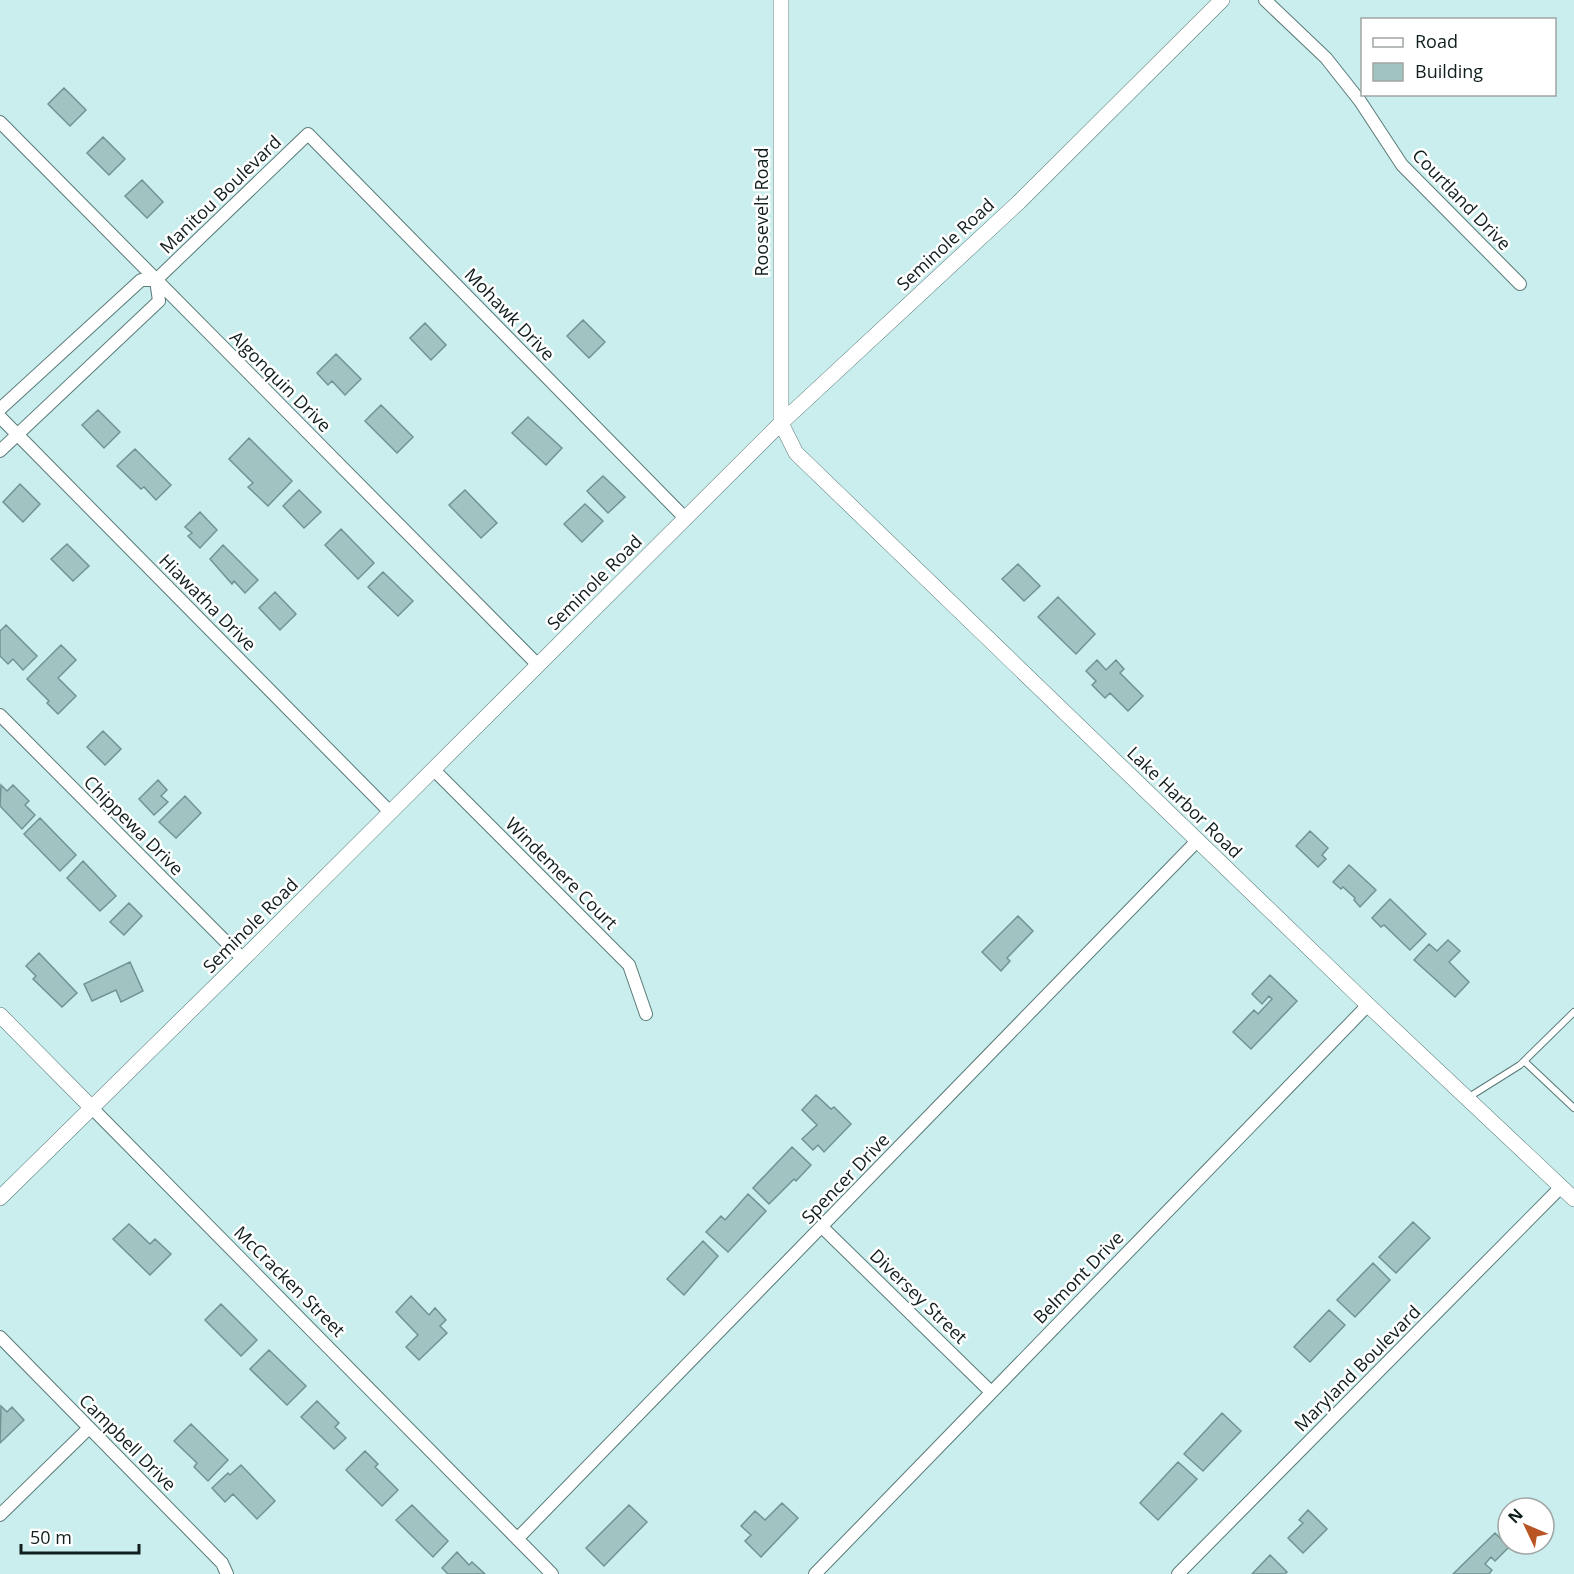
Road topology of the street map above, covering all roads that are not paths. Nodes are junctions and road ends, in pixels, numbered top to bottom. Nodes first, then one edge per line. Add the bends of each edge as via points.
1 (781, 0) edge
2 (1222, 0) edge
3 (1265, 0) edge
4 (0, 122) edge
5 (308, 134) joint
6 (156, 280) junction
7 (1520, 284) dead end
8 (0, 409) edge
9 (0, 417) edge
10 (781, 423) junction
11 (17, 435) junction
12 (0, 451) edge
13 (686, 519) junction
14 (538, 665) junction
15 (0, 716) edge
16 (434, 770) junction
17 (390, 812) junction
18 (1197, 841) junction
19 (243, 959) junction
20 (1368, 1005) junction
21 (1574, 1012) edge
22 (646, 1014) dead end
23 (0, 1015) edge
24 (1524, 1061) junction
25 (1468, 1097) junction
26 (92, 1108) junction
27 (1574, 1108) edge
28 (1561, 1186) junction
29 (0, 1198) edge
30 (1574, 1199) edge
31 (822, 1227) junction
32 (0, 1337) edge
33 (991, 1392) junction
34 (89, 1428) junction
35 (0, 1515) edge
36 (517, 1539) junction
37 (227, 1574) edge
38 (552, 1574) edge
39 (815, 1574) edge
40 (1178, 1574) edge

1 - 10 street, Roosevelt Road
2 - 10 street, Seminole Road via 1019,202
3 - 7 street, Courtland Drive via 1326,58 1402,165
4 - 6 street, Algonquin Drive
5 - 6 street, Manitou Boulevard
5 - 13 street, Mohawk Drive
6 - 8 street, Manitou Boulevard via 141,280
6 - 11 street, Manitou Boulevard via 159,301
6 - 14 street, Algonquin Drive
9 - 11 street, Hiawatha Drive
10 - 13 street, Seminole Road
10 - 18 street, Lake Harbor Road via 796,453
11 - 12 street, Manitou Boulevard
11 - 17 street, Hiawatha Drive
13 - 14 street, Seminole Road
14 - 16 street, Seminole Road
15 - 19 street, Chippewa Drive
16 - 17 street, Seminole Road
16 - 22 street, Windemere Court via 629,965
17 - 19 street, Seminole Road
18 - 20 street, Lake Harbor Road
18 - 31 street, Spencer Drive
19 - 26 street, Seminole Road
20 - 25 street, Lake Harbor Road
20 - 33 street, Belmont Drive
21 - 24 lane
23 - 26 street, McCracken Street
24 - 25 lane
24 - 27 lane
25 - 28 street, Lake Harbor Road
26 - 29 street, Seminole Road
26 - 36 street, McCracken Street
28 - 30 street, Lake Harbor Road
28 - 40 street, Maryland Boulevard
31 - 33 street, Diversey Street
31 - 36 street, Spencer Drive
32 - 34 street, Campbell Drive
33 - 39 street, Belmont Drive
34 - 35 street
34 - 37 street, Campbell Drive via 222,1563
36 - 38 street, McCracken Street

